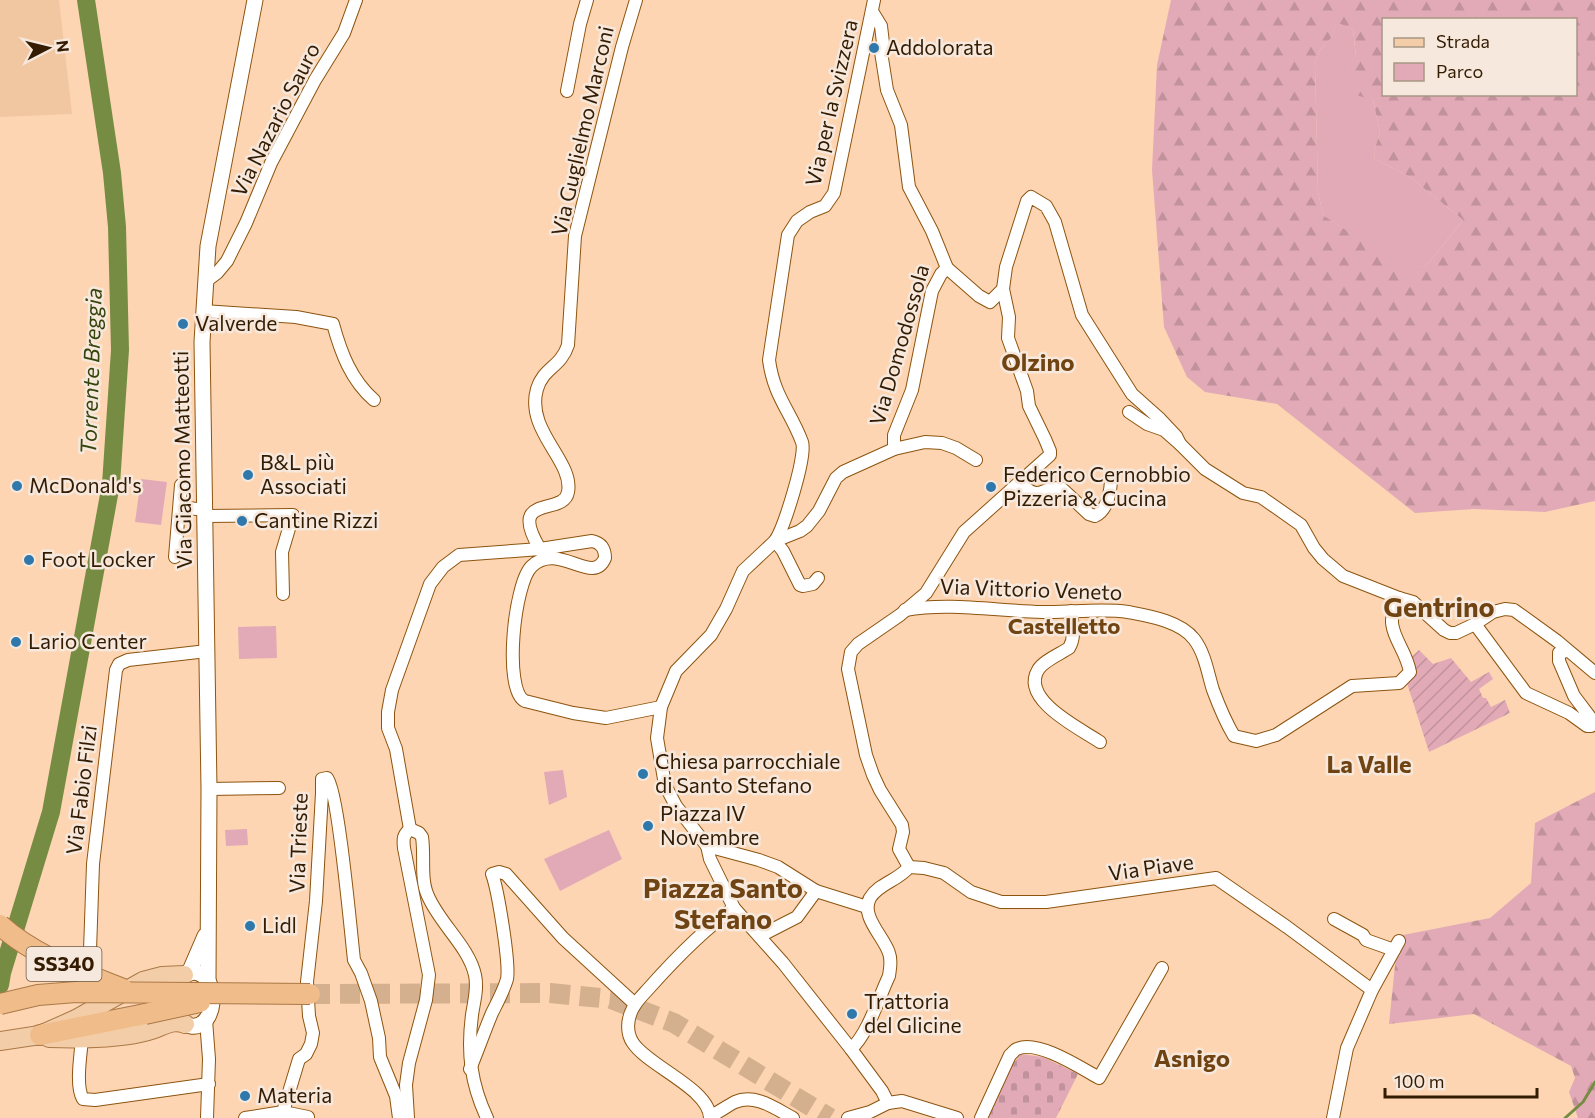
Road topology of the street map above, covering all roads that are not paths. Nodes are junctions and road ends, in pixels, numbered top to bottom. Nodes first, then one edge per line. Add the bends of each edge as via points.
1 (255, 0) edge
2 (356, 0) edge
3 (587, 0) edge
4 (636, 0) edge
5 (874, 0) edge
6 (873, 14) junction
7 (567, 91) dead end
8 (947, 268) junction
9 (205, 282) junction
10 (1004, 289) junction
11 (204, 311) junction
12 (374, 400) dead end
13 (1129, 412) dead end
14 (1180, 444) junction
15 (894, 449) junction
16 (976, 460) dead end
17 (1111, 477) dead end
18 (1019, 483) junction
19 (181, 485) dead end
20 (180, 507) junction
21 (205, 513) junction
22 (775, 541) junction
23 (540, 549) junction
24 (176, 557) dead end
25 (818, 578) dead end
26 (283, 594) dead end
27 (1399, 598) junction
28 (904, 611) junction
29 (1071, 611) junction
30 (1475, 624) junction
31 (207, 651) junction
32 (1568, 651) junction
33 (1595, 673) edge
34 (661, 707) junction
35 (1100, 742) dead end
36 (279, 788) dead end
37 (208, 789) junction
38 (410, 829) junction
39 (707, 846) junction
40 (909, 867) junction
41 (816, 891) junction
42 (734, 908) junction
43 (867, 908) junction
44 (1334, 919) dead end
45 (208, 924) junction
46 (0, 926) edge
47 (760, 936) junction
48 (1162, 968) dead end
49 (186, 974) junction
50 (208, 980) junction
51 (1372, 990) junction
52 (134, 993) junction
53 (234, 994) junction
54 (310, 994) tunnel mouth
55 (0, 1004) edge
56 (635, 1004) junction
57 (89, 1011) junction
58 (195, 1023) junction
59 (21, 1038) edge
60 (82, 1038) junction
61 (851, 1049) junction
62 (470, 1069) junction
63 (209, 1084) junction
64 (888, 1103) junction
65 (283, 1112) junction
66 (308, 1117) edge
67 (710, 1117) edge
68 (207, 1118) edge
69 (245, 1118) edge
70 (399, 1118) edge
71 (408, 1118) edge
72 (486, 1118) edge
73 (793, 1118) edge
74 (848, 1118) edge
75 (957, 1118) edge
76 (981, 1118) edge
77 (1333, 1118) edge

1 - 9 street, Via Giacomo Matteotti via 208,246
2 - 9 street, Via Nazario Sauro via 344,33 271,163 227,261
3 - 7 street
4 - 23 street, Via Guglielmo Marconi via 575,236 568,345 565,356 542,378 536,391 538,420 569,483 567,498 562,503 542,506 530,518 531,534
5 - 6 street, Via per la Svizzera
6 - 8 street, Via Domodossola via 881,26 887,90 901,125 909,187
6 - 22 street, Via per la Svizzera via 834,194 825,206 796,221 788,235 769,360 772,380 804,445 784,522
8 - 10 street via 990,302
8 - 15 street, Via Domodossola via 932,291 912,390 894,435
9 - 11 street, Via Giacomo Matteotti
10 - 14 street via 1010,255 1031,197 1046,206 1055,222 1082,315 1132,394
10 - 18 street via 1008,338 1029,406 1050,451
11 - 12 street via 296,317 333,324 344,360 364,392
11 - 21 street, Via Giacomo Matteotti
13 - 14 street via 1164,430
14 - 27 street via 1205,469 1243,493 1261,497 1301,525 1323,559 1344,576
15 - 16 street via 925,442 942,443
15 - 22 street via 843,472 807,526
17 - 18 street via 1103,510 1095,516 1061,488 1036,494
18 - 28 street via 964,532 926,593
19 - 20 street
20 - 21 street
20 - 24 street
21 - 26 street via 293,515 282,552
21 - 31 street, Via Giacomo Matteotti
22 - 25 street via 800,585 813,584
22 - 34 street via 743,571 711,635 676,671
23 - 34 street via 592,541 603,547 605,558 592,569 553,558 530,567 515,615 513,660 520,699 606,718
23 - 38 street via 459,555 430,584 392,690 388,712
27 - 29 street, Via Vittorio Veneto via 1392,611 1391,625 1410,672 1399,683 1352,686 1276,735 1256,741 1234,736 1224,721 1195,640 1184,630 1169,622 1128,612
27 - 30 street via 1413,602 1450,633
28 - 29 street, Via Vittorio Veneto via 927,606
28 - 40 street, Via Vittorio Veneto via 858,644 851,652 848,669 866,755 880,790 902,825 899,849
29 - 35 street via 1072,643 1039,668 1037,693 1045,706
30 - 32 street via 1494,612 1514,610
30 - 32 street via 1526,693 1591,726 1593,720 1574,696 1559,661 1559,653
31 - 37 street, Via Giacomo Matteotti
31 - 57 street, Via Fabio Filzi via 128,660 116,670 93,864
32 - 33 street
34 - 39 street via 657,738 665,785 676,807
36 - 37 street
37 - 45 street, Via Giacomo Matteotti
38 - 62 street via 422,837 426,893 435,913 471,962 475,977
38 - 71 street via 405,834 404,848 429,975 407,1074
39 - 41 street via 778,867
39 - 42 street
40 - 43 street via 880,887
40 - 51 street, Via Piave via 944,873 971,892 1001,902 1046,902 1216,878
41 - 43 street
41 - 47 street via 797,917
42 - 47 street
42 - 56 street via 668,966
43 - 61 street via 889,952 890,968 868,1022
44 - 51 street via 1366,940 1396,945
45 - 49 street, Via Giacomo Matteotti via 201,948
45 - 50 street, Via Giacomo Matteotti
46 - 52 highway, SS340, bridge via 35,950
47 - 61 street
48 - 76 street via 1099,1078 1044,1050 1030,1046 1017,1049 1010,1055
49 - 50 street via 201,973
49 - 57 main road via 144,981
49 - 58 street via 178,987 178,1012
50 - 58 street via 211,1011
51 - 77 street via 1347,1048
52 - 53 highway, SS340, bridge
52 - 55 highway, SS340, bridge via 55,993
53 - 54 highway, SS340, bridge
53 - 59 highway, bridge
56 - 62 street via 563,938 506,874 492,874 507,956 507,980
56 - 67 street via 628,1023 633,1043 692,1090 705,1103
57 - 59 main road
58 - 60 main road via 176,1021 138,1033
58 - 63 street via 208,1047
59 - 60 main road
60 - 63 street via 79,1083 83,1099
61 - 64 street
62 - 72 street
63 - 68 street
64 - 74 street
64 - 75 street via 902,1101
65 - 66 street
65 - 69 street
65 - 70 street, Via Trieste via 299,1059 306,1054 313,1032 306,982 316,902 321,784 327,778 336,807 354,960 371,1001 380,1057 396,1096
67 - 73 street via 748,1098

